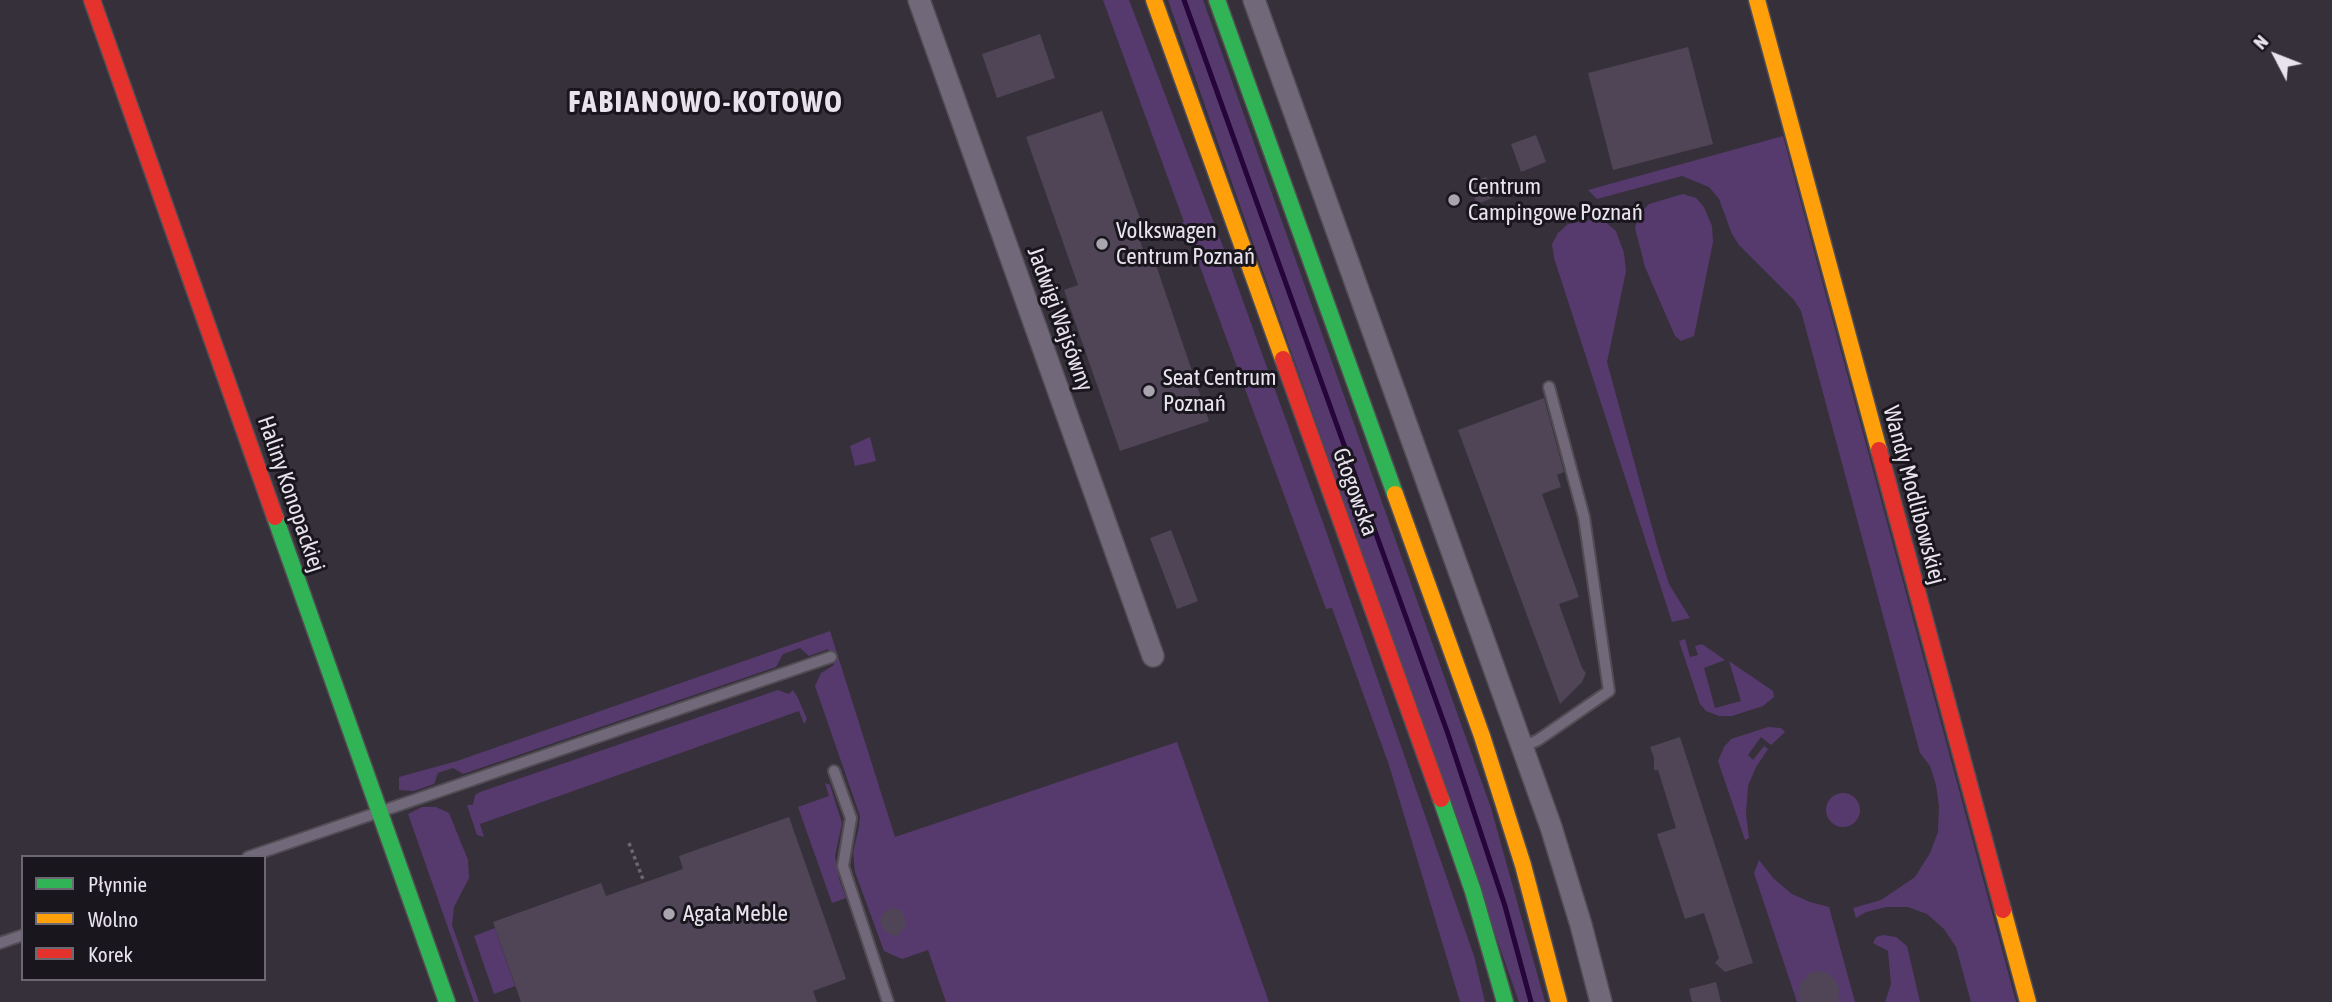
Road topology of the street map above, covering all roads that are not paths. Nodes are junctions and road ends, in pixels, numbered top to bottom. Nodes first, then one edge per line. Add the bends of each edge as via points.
1 (92, 0) edge
2 (919, 0) edge
3 (1154, 0) edge
4 (1217, 0) edge
5 (1254, 0) edge
6 (1757, 0) edge
7 (1549, 387) dead end
8 (1153, 656) dead end
9 (831, 657) dead end
10 (1522, 747) junction
11 (834, 771) dead end
12 (379, 811) junction
13 (254, 855) edge
14 (21, 936) edge
15 (0, 943) edge
16 (447, 1002) edge
17 (888, 1002) edge
18 (1505, 1002) edge
19 (1559, 1002) edge
20 (1601, 1002) edge
21 (2028, 1002) edge

1 - 12 main road, Haliny Konopackiej
2 - 8 street, Jadwigi Wajsówny
3 - 18 main road, Głogowska via 1462,860
4 - 19 main road, Głogowska via 1482,736 1530,886
5 - 10 street
6 - 21 main road, Wandy Modlibowskiej
7 - 10 lane via 1584,517 1609,691
9 - 12 lane
10 - 20 street via 1567,878
11 - 17 lane via 851,818 843,866
12 - 13 lane
12 - 16 main road, Haliny Konopackiej
14 - 15 lane

